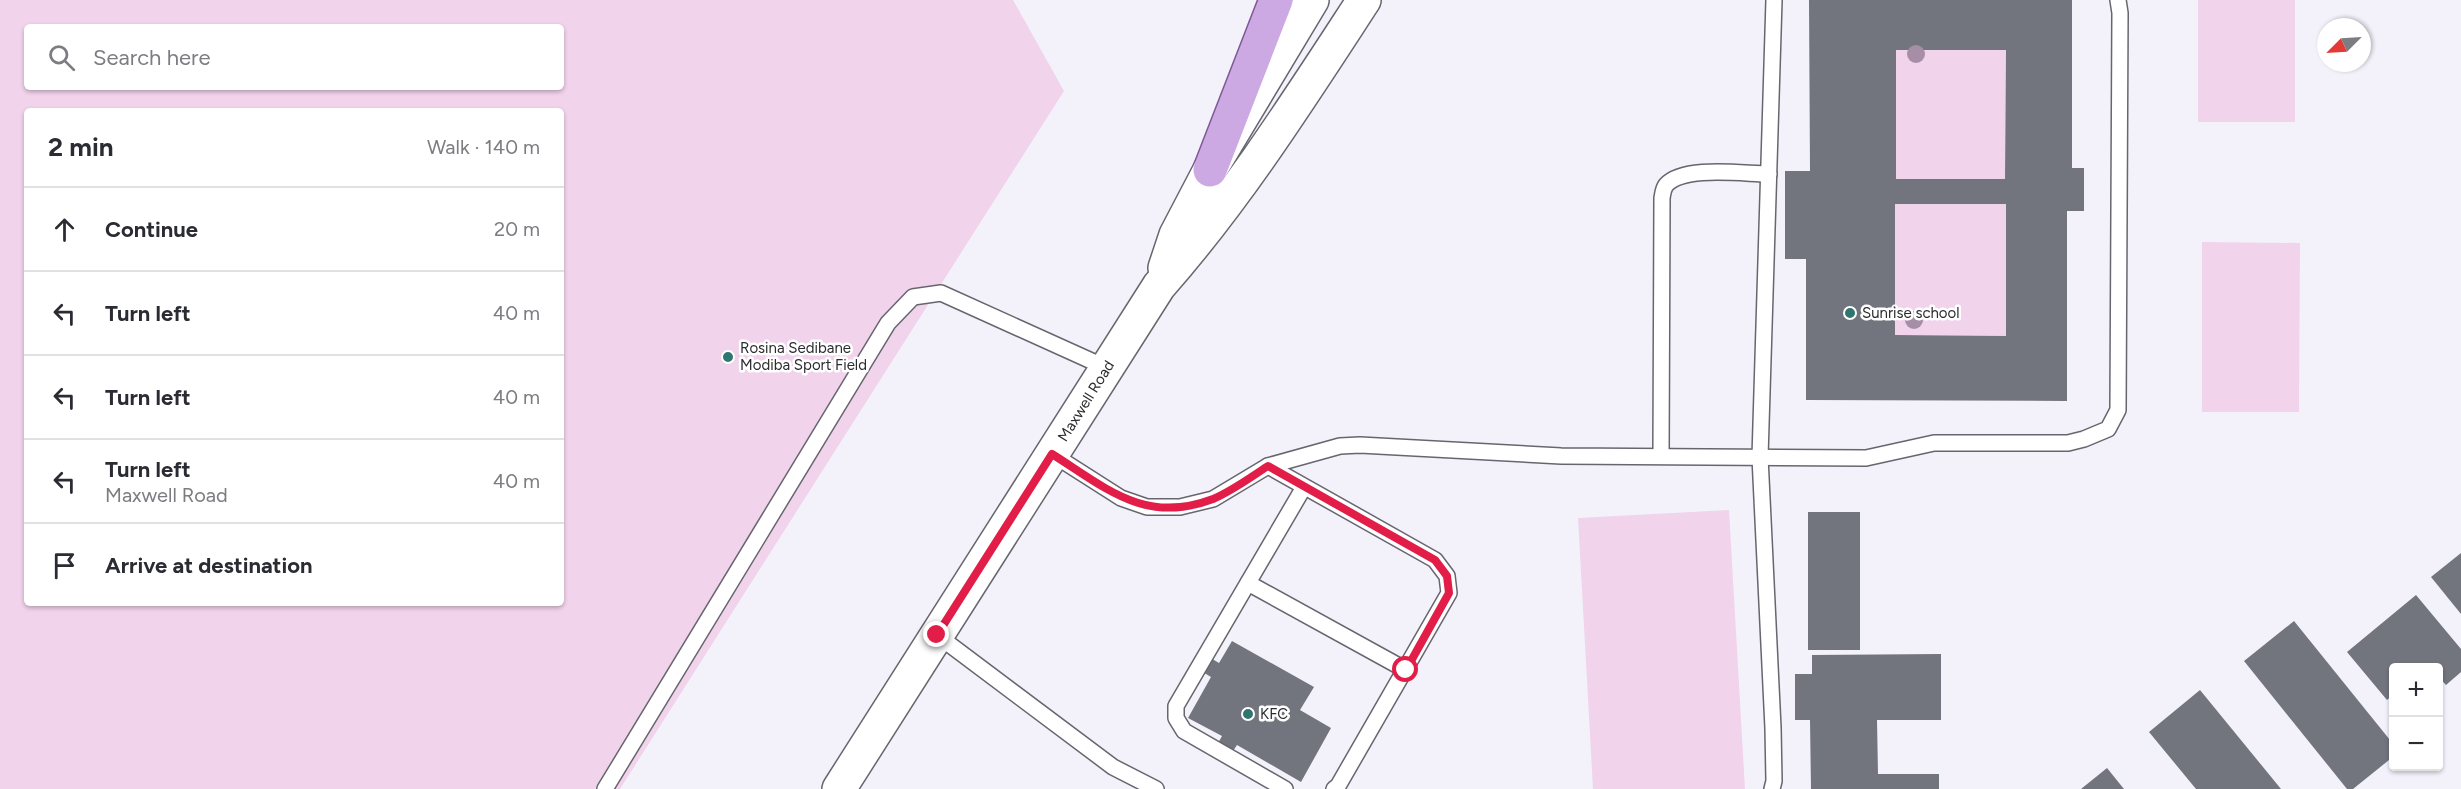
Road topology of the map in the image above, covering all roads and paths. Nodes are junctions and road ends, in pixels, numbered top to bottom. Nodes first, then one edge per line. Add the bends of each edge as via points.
1 (1276, 0) edge
2 (1312, 0) edge
3 (1364, 0) edge
4 (1774, 0) edge
5 (2118, 0) edge
6 (1210, 170) junction
7 (1769, 174) junction
8 (1159, 286) junction
9 (1107, 368) junction
10 (1052, 454) junction
11 (1661, 456) junction
12 (1760, 457) junction
13 (1268, 466) junction
14 (1304, 486) junction
15 (1248, 583) junction
16 (937, 635) junction
17 (1406, 670) junction
18 (605, 789) edge
19 (839, 789) edge
20 (1156, 789) edge
21 (1285, 789) edge
22 (1334, 789) edge
23 (1772, 789) edge

1 - 6 main road
2 - 6 street, Maxwell Road
3 - 8 street, Maxwell Road via 1197,244
4 - 7 lane
5 - 12 lane via 2118,410 2108,429 2068,443 1934,443 1866,458
6 - 8 street, Maxwell Road via 1176,235
7 - 11 lane via 1692,173 1664,188
7 - 12 lane
8 - 9 street, Maxwell Road
9 - 10 street, Maxwell Road
9 - 18 lane via 941,293 913,297 888,323
10 - 13 lane via 1121,498 1147,507 1180,507 1213,499
10 - 16 street, Maxwell Road
11 - 12 lane
11 - 13 lane via 1561,456 1360,445 1340,446
12 - 23 lane via 1773,729
13 - 14 lane
14 - 15 lane
14 - 17 lane via 1435,560 1447,576 1449,593
15 - 17 lane
15 - 21 lane via 1176,706 1176,718 1184,731
16 - 19 street, Maxwell Road
16 - 20 lane via 1113,767
17 - 22 lane

